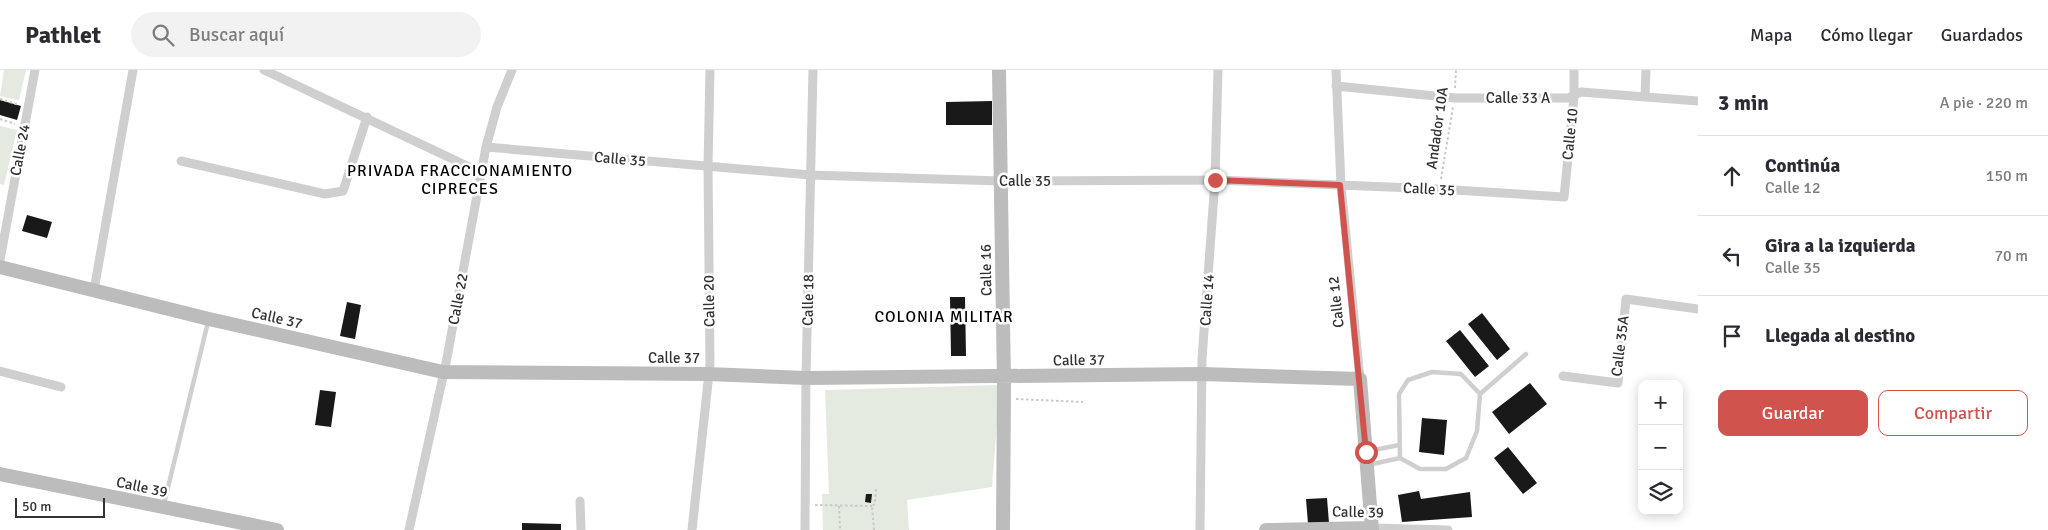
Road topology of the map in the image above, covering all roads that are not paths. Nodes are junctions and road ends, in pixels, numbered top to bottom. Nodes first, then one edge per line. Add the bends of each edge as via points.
1 (35, 70) edge
2 (133, 70) edge
3 (264, 70) edge
4 (512, 70) edge
5 (710, 70) edge
6 (813, 70) edge
7 (999, 70) edge
8 (1218, 70) edge
9 (1336, 70) edge
10 (1574, 70) edge
11 (1646, 70) edge
12 (1336, 86) junction
13 (1574, 97) junction
14 (1645, 97) junction
15 (1698, 101) edge
16 (367, 118) junction
17 (486, 147) junction
18 (181, 161) dead end
19 (708, 167) junction
20 (482, 173) junction
21 (810, 175) junction
22 (1215, 180) junction
23 (1001, 181) junction
24 (1340, 185) junction
25 (1564, 197) joint
26 (0, 260) edge
27 (0, 267) edge
28 (94, 290) junction
29 (1698, 310) edge
30 (209, 319) junction
31 (1526, 354) dead end
32 (0, 371) edge
33 (444, 372) junction
34 (708, 374) junction
35 (1202, 374) junction
36 (1563, 376) dead end
37 (1004, 377) junction
38 (806, 378) junction
39 (1360, 379) junction
40 (61, 387) dead end
41 (1480, 394) junction
42 (1399, 445) junction
43 (1400, 458) junction
44 (1366, 459) junction
45 (0, 474) edge
46 (580, 501) dead end
47 (164, 508) junction
48 (1372, 529) edge
49 (277, 530) edge
50 (409, 530) edge
51 (580, 530) edge
52 (692, 530) edge
53 (805, 530) edge
54 (1003, 530) edge
55 (1200, 530) edge
56 (1266, 530) edge
57 (1448, 530) edge

1 - 26 street, Calle 24
2 - 28 street
3 - 16 street
4 - 17 street, Calle 22
5 - 19 street, Calle 20
6 - 21 street, Calle 18
7 - 23 street, Calle 16
8 - 22 street, Calle 14
9 - 12 street, Calle 12
10 - 13 street, Calle 10
11 - 14 street
12 - 13 street, Calle 33 A via 1455,98
12 - 24 street, Calle 12
13 - 14 street, Calle 33 A via 1581,92
13 - 25 street, Calle 10
14 - 15 street, Calle 33 A
16 - 18 street via 343,191 326,194
16 - 20 street
17 - 19 street, Calle 35
17 - 20 street, Calle 22
19 - 21 street, Calle 35
19 - 34 street, Calle 20
20 - 33 street, Calle 22
21 - 23 street, Calle 35
21 - 38 street, Calle 18
22 - 23 street, Calle 35
22 - 24 street, Calle 35
22 - 35 street, Calle 14
23 - 37 street, Calle 16
24 - 25 street, Calle 35
24 - 39 street, Calle 12
27 - 28 street, Calle 37
28 - 30 street, Calle 37
29 - 36 street, Calle 35A via 1626,299 1618,383
30 - 33 street, Calle 37
30 - 47 lane
31 - 41 lane
32 - 40 street
33 - 34 street, Calle 37
33 - 50 street, Calle 22
34 - 38 street, Calle 37
34 - 52 street, Calle 20
35 - 37 street, Calle 37
35 - 39 street, Calle 37
35 - 55 street, Calle 14
37 - 38 street, Calle 37
37 - 54 street, Calle 16
38 - 53 street, Calle 18
39 - 44 street, Calle 12
41 - 42 lane via 1461,374 1432,372 1408,380 1399,394
41 - 43 lane via 1477,431 1466,458 1446,469 1420,469
42 - 43 lane
42 - 44 lane
43 - 44 lane
44 - 48 street, Calle 12
45 - 47 street, Calle 39
46 - 51 street
47 - 49 street, Calle 39
48 - 56 street, Calle 39
48 - 57 street, Calle 39

